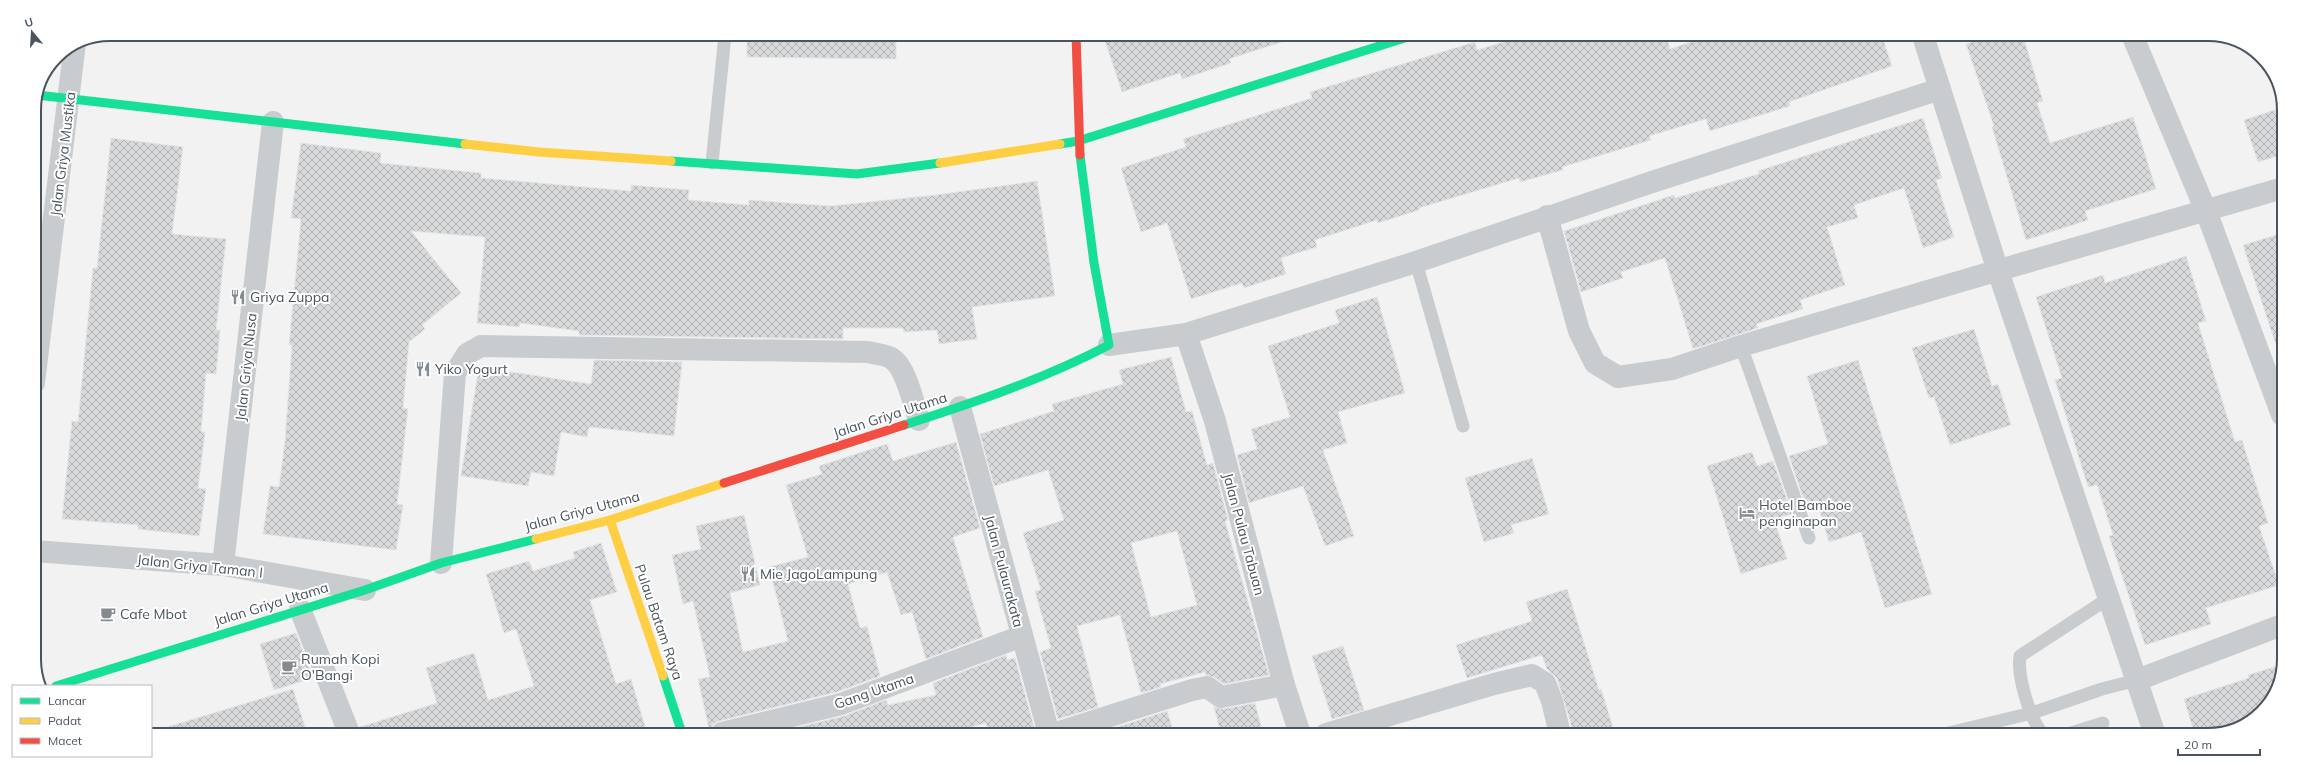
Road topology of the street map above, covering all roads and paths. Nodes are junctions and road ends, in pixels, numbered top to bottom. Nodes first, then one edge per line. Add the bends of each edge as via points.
1 (724, 41) edge
2 (1076, 41) edge
3 (1395, 41) edge
4 (1925, 41) edge
5 (2135, 41) edge
6 (75, 51) edge
7 (1940, 89) junction
8 (42, 96) edge
9 (70, 99) junction
10 (273, 122) junction
11 (1078, 141) junction
12 (712, 164) junction
13 (2277, 190) edge
14 (2206, 211) junction
15 (1547, 216) junction
16 (1416, 262) junction
17 (1998, 271) junction
18 (41, 328) edge
19 (1186, 334) junction
20 (1109, 345) junction
21 (1741, 346) junction
22 (2277, 400) edge
23 (960, 407) junction
24 (919, 420) junction
25 (1463, 426) dead end
26 (610, 520) junction
27 (1809, 538) dead end
28 (41, 552) edge
29 (441, 563) junction
30 (223, 565) junction
31 (366, 590) junction
32 (2109, 598) junction
33 (300, 609) junction
34 (2277, 627) edge
35 (1022, 636) junction
36 (2137, 680) junction
37 (59, 685) edge
38 (1284, 685) junction
39 (2032, 714) junction
40 (2103, 723) dead end
41 (347, 728) edge
42 (680, 728) edge
43 (743, 728) edge
44 (1047, 728) edge
45 (1072, 728) edge
46 (1298, 728) edge
47 (1346, 728) edge
48 (1559, 728) edge
49 (1971, 728) edge
50 (2037, 728) edge
51 (2087, 728) edge
52 (2153, 728) edge

1 - 12 lane
2 - 11 street
3 - 11 street
4 - 7 street
5 - 14 street
6 - 9 street, Jalan Griya Mustika
7 - 15 street
7 - 17 street
8 - 9 street
9 - 10 street
9 - 18 street, Jalan Griya Mustika
10 - 12 street via 539,152
10 - 30 street, Jalan Griya Nusa
11 - 12 street via 857,174
11 - 20 street via 1094,263
13 - 14 street
14 - 17 street
14 - 22 street
15 - 16 street
15 - 21 street via 1579,331 1594,363 1618,377 1672,369
16 - 19 street
16 - 25 lane
17 - 21 street
17 - 32 street
19 - 20 street
19 - 38 street, Jalan Pulau Tabuan via 1215,421
20 - 23 street, Jalan Griya Utama via 1078,361
21 - 27 lane
23 - 24 street, Jalan Griya Utama
23 - 35 street, Jalan Pulaurakata
24 - 26 street, Jalan Griya Utama
24 - 29 street via 898,364 889,357 868,352 481,346 467,354 455,372
26 - 29 street, Jalan Griya Utama
26 - 42 street, Pulau Batam Raya
28 - 30 street, Jalan Griya Taman I
29 - 31 street, Jalan Griya Utama
30 - 31 street, Jalan Griya Taman I
31 - 33 street, Jalan Griya Utama
32 - 36 street
32 - 39 lane via 2020,656 2018,668
33 - 37 street, Jalan Griya Utama
33 - 41 street
34 - 36 street
35 - 43 street, Gang Utama via 841,704
35 - 44 street, Jalan Pulaurakata
36 - 39 lane
36 - 52 street
38 - 45 street via 1221,697 1207,687 1192,690
38 - 46 street, Jalan Pulau Tabuan
39 - 49 lane
39 - 50 lane
40 - 51 lane
47 - 48 street via 1532,675 1545,684

